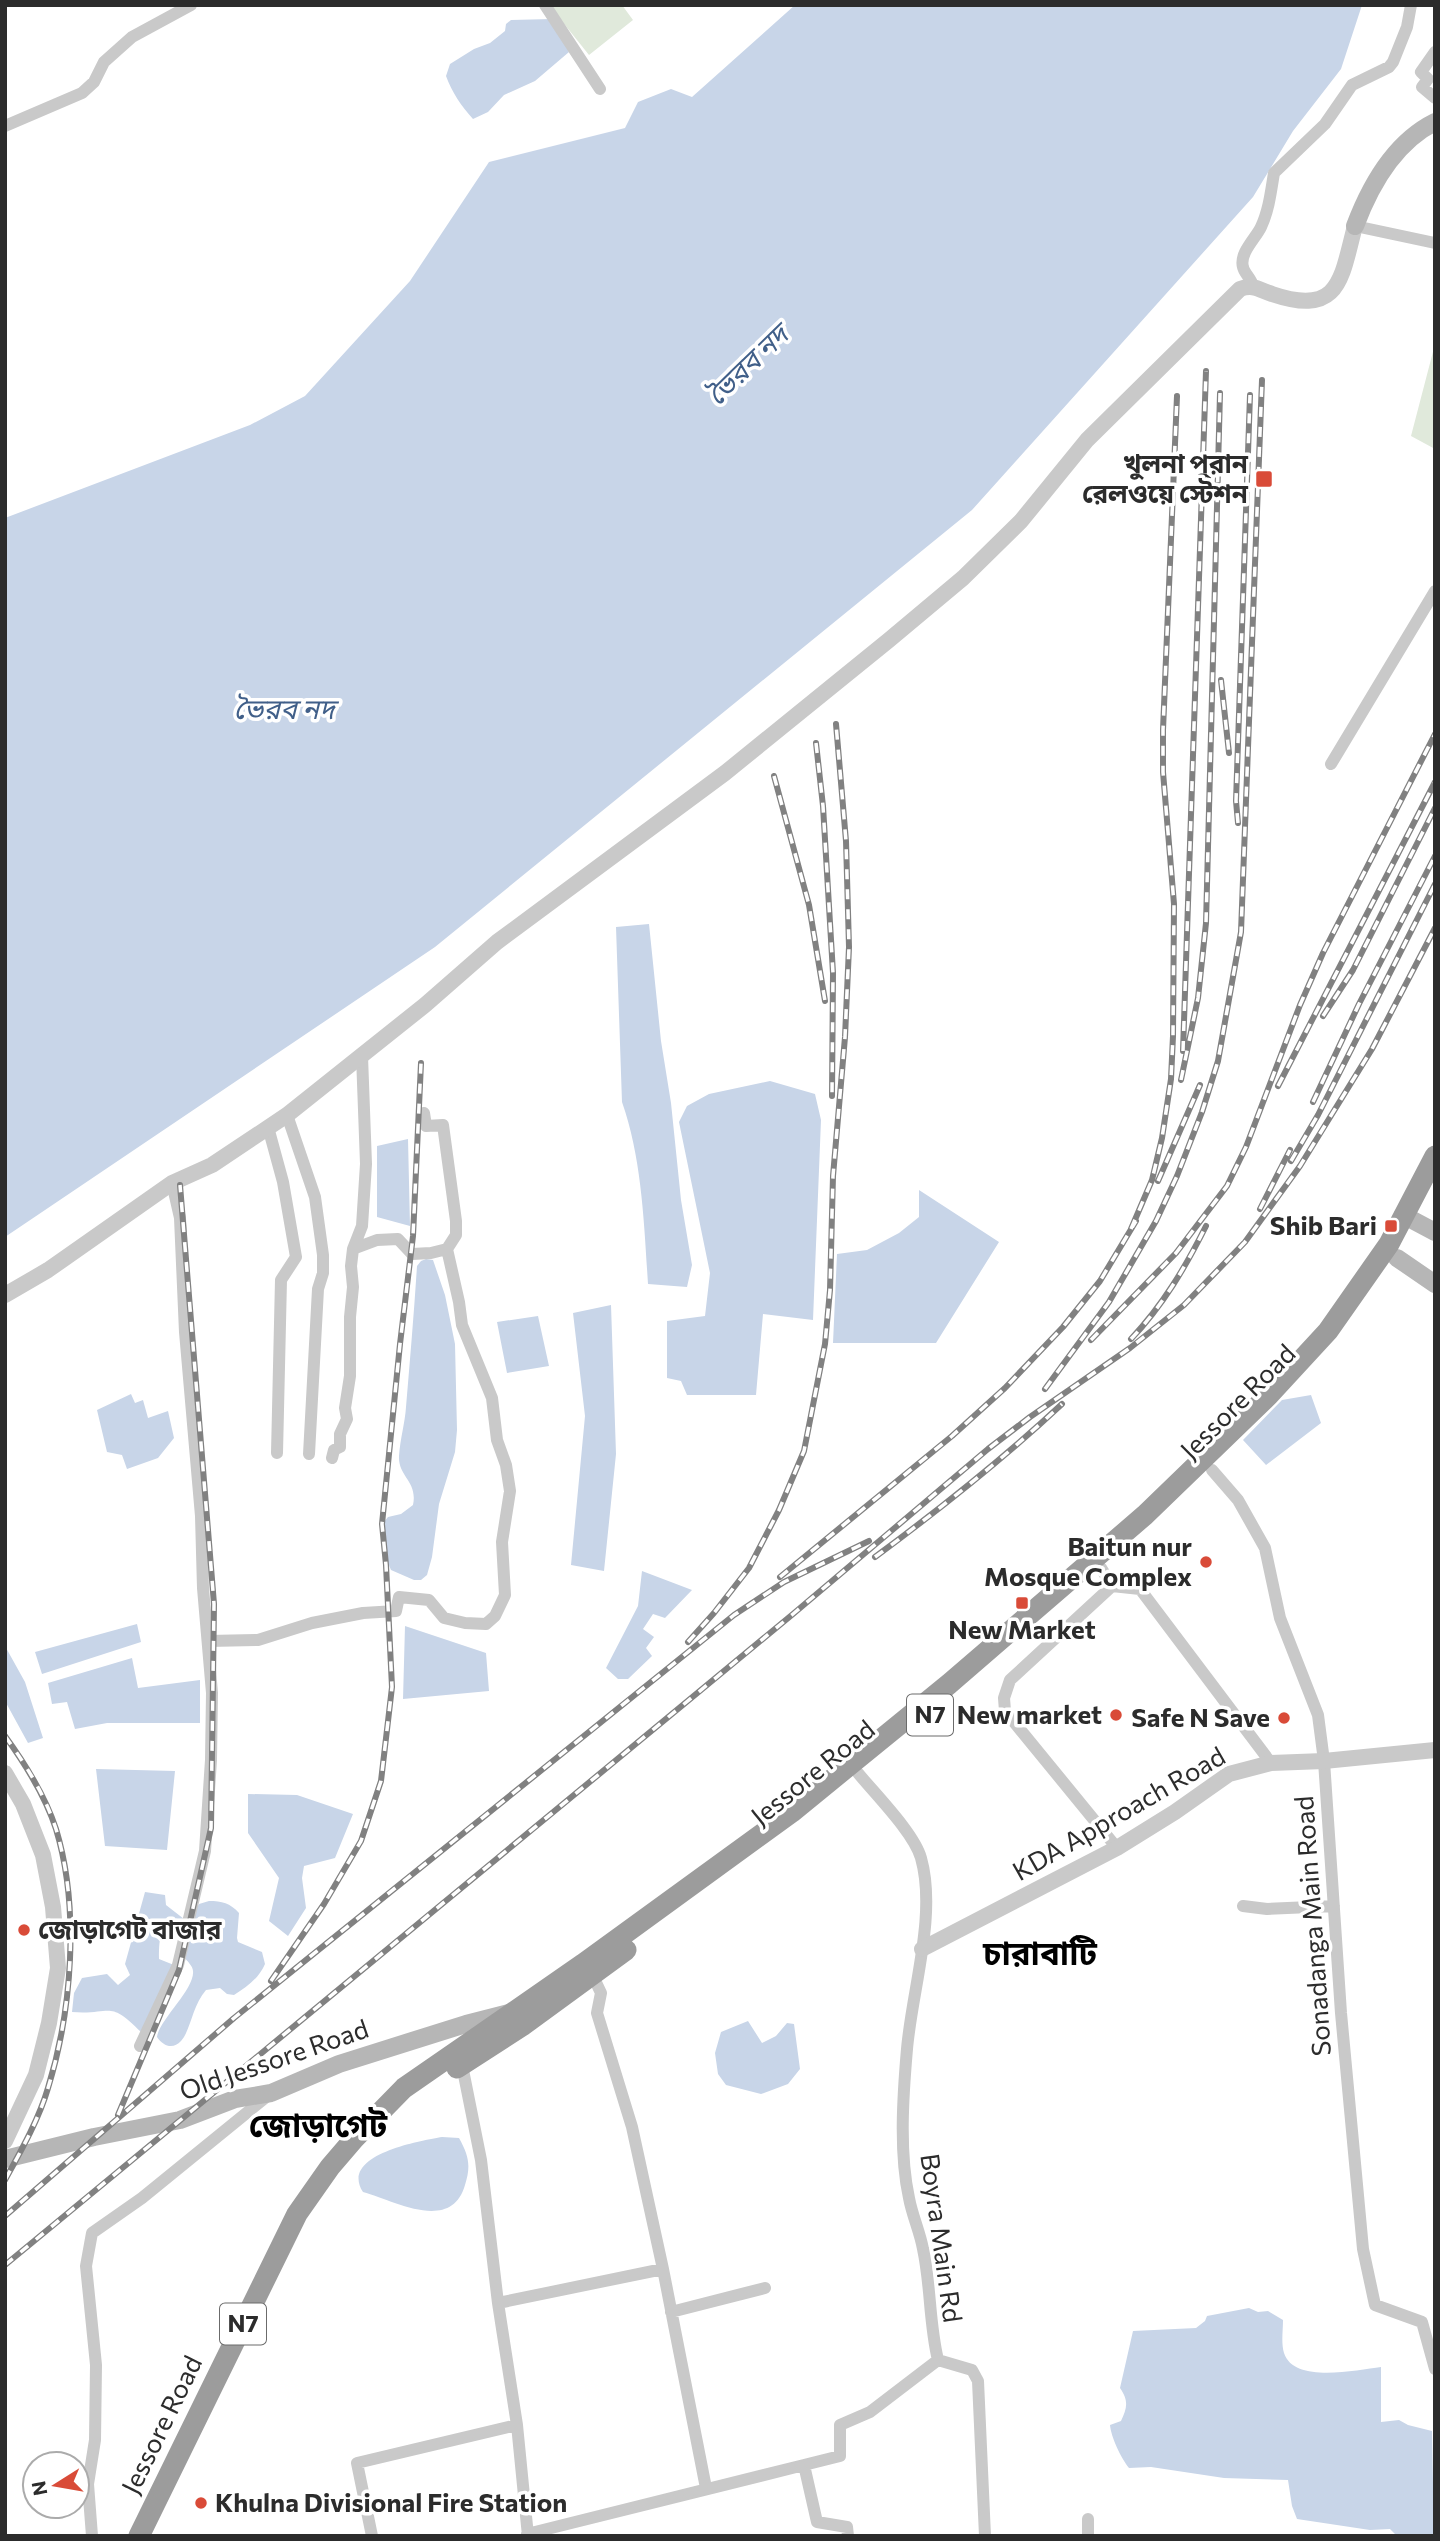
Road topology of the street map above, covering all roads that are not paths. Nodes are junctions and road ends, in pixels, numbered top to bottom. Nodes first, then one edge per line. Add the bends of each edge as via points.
1 (191, 5) edge
2 (545, 5) edge
3 (1411, 5) edge
4 (1435, 52) edge
5 (600, 89) dead end
6 (1435, 98) edge
7 (1435, 122) edge
8 (5, 126) edge
9 (1435, 131) edge
10 (1355, 226) junction
11 (1435, 243) edge
12 (1253, 286) junction
13 (1435, 591) edge
14 (1331, 764) dead end
15 (362, 1056) junction
16 (424, 1114) dead end
17 (287, 1115) junction
18 (268, 1127) junction
19 (1435, 1156) edge
20 (173, 1183) junction
21 (1435, 1186) edge
22 (1418, 1223) edge
23 (354, 1249) junction
24 (447, 1249) junction
25 (1397, 1258) junction
26 (1435, 1284) edge
27 (5, 1295) edge
28 (277, 1453) dead end
29 (309, 1454) dead end
30 (332, 1458) dead end
31 (1212, 1470) junction
32 (1101, 1568) junction
33 (1112, 1586) junction
34 (208, 1640) junction
35 (1435, 1750) edge
36 (1324, 1761) junction
37 (1271, 1763) junction
38 (5, 1773) edge
39 (858, 1773) junction
40 (1117, 1848) junction
41 (1243, 1906) dead end
42 (1334, 1906) junction
43 (922, 1949) junction
44 (593, 1976) junction
45 (557, 2002) junction
46 (517, 2011) junction
47 (140, 2046) dead end
48 (461, 2065) junction
49 (271, 2093) junction
50 (367, 2126) junction
51 (5, 2141) edge
52 (5, 2159) edge
53 (663, 2269) junction
54 (765, 2288) dead end
55 (498, 2303) junction
56 (671, 2312) junction
57 (938, 2360) junction
58 (1435, 2369) edge
59 (517, 2425) junction
60 (804, 2465) junction
61 (706, 2488) junction
62 (1088, 2519) dead end
63 (527, 2535) edge
64 (92, 2536) edge
65 (139, 2536) edge
66 (372, 2536) edge
67 (848, 2536) edge
68 (985, 2536) edge
69 (1088, 2536) edge

1 - 8 street via 132,37 104,62 82,93
2 - 5 street
3 - 12 street via 1394,62 1352,85 1325,124 1273,173 1261,227 1242,262
4 - 6 street via 1421,72 1428,79 1422,87
7 - 10 main road via 1411,139 1380,173
9 - 10 main road via 1415,144
10 - 11 street
10 - 12 street via 1339,282 1327,296 1301,300
12 - 15 street via 1240,289 1087,440 1021,521 963,578 725,773 497,942
13 - 14 street
15 - 17 street
15 - 23 street via 366,1164 362,1226
16 - 24 street via 426,1126 443,1125 457,1221 456,1235
17 - 18 street
17 - 29 street via 315,1197 322,1240
18 - 20 street
18 - 28 street via 296,1257 281,1280
19 - 22 highway, N7
20 - 27 street
20 - 34 street via 180,1219
21 - 22 highway, Jessore Road / N7
22 - 25 highway, Jessore Road / N7
22 - 46 highway, Jessore Road / N7 via 1373,1268 1328,1331 1269,1395 1145,1515 792,1812
23 - 24 street via 377,1240 398,1239 412,1254
23 - 30 street via 347,1419 340,1447
24 - 34 street via 462,1325 492,1398 510,1491 502,1542 505,1595 495,1616 486,1624 465,1623 444,1618 429,1600 399,1597 397,1611 312,1623 258,1640
25 - 26 main road
25 - 31 highway, Jessore Road / N7 via 1341,1337
31 - 32 highway, Jessore Road / N7
31 - 36 street, Sonadanga Main Road via 1238,1500 1265,1548 1280,1618 1318,1715
32 - 33 street
32 - 39 highway, Jessore Road / N7
33 - 37 street via 1140,1589
33 - 40 street via 1010,1680 1004,1698 1005,1711
34 - 47 street via 212,1693 205,1851 178,1965
35 - 36 street, KDA Approach Road
36 - 37 street, KDA Approach Road
36 - 42 street, Sonadanga Main Road
37 - 40 street, KDA Approach Road via 1228,1774
38 - 51 street via 43,1856 58,1968 36,2075
39 - 43 street, Boyra Main Rd via 917,1846 925,1877
39 - 44 highway, Jessore Road / N7
40 - 43 street, KDA Approach Road
41 - 42 street
42 - 58 street, Sonadanga Main Road via 1362,2235 1371,2283 1376,2305 1422,2322
43 - 57 street, Boyra Main Rd via 907,2049 905,2162 908,2196 923,2248
44 - 45 highway, Jessore Road / N7
44 - 53 street via 601,1993 597,2012 632,2127
45 - 46 main road, Old Jessore Road
45 - 48 highway, Jessore Road / N7
46 - 49 main road, Old Jessore Road via 340,2064
46 - 50 highway, Jessore Road / N7 via 404,2088
48 - 50 highway, Jessore Road / N7
48 - 55 street via 481,2161
49 - 52 main road, Old Jessore Road via 235,2099 180,2120
49 - 64 street via 92,2233 86,2266 96,2365 95,2440 88,2484
50 - 65 highway, Jessore Road / N7 via 297,2214
53 - 55 street
53 - 56 street
54 - 56 street
55 - 59 street
56 - 61 street
57 - 60 street via 870,2412 840,2425 840,2456
57 - 68 street, Boyra Main Rd via 976,2374
59 - 63 street
59 - 66 street via 357,2463
60 - 61 street
60 - 67 street via 817,2522 847,2527
61 - 63 street
62 - 69 street

